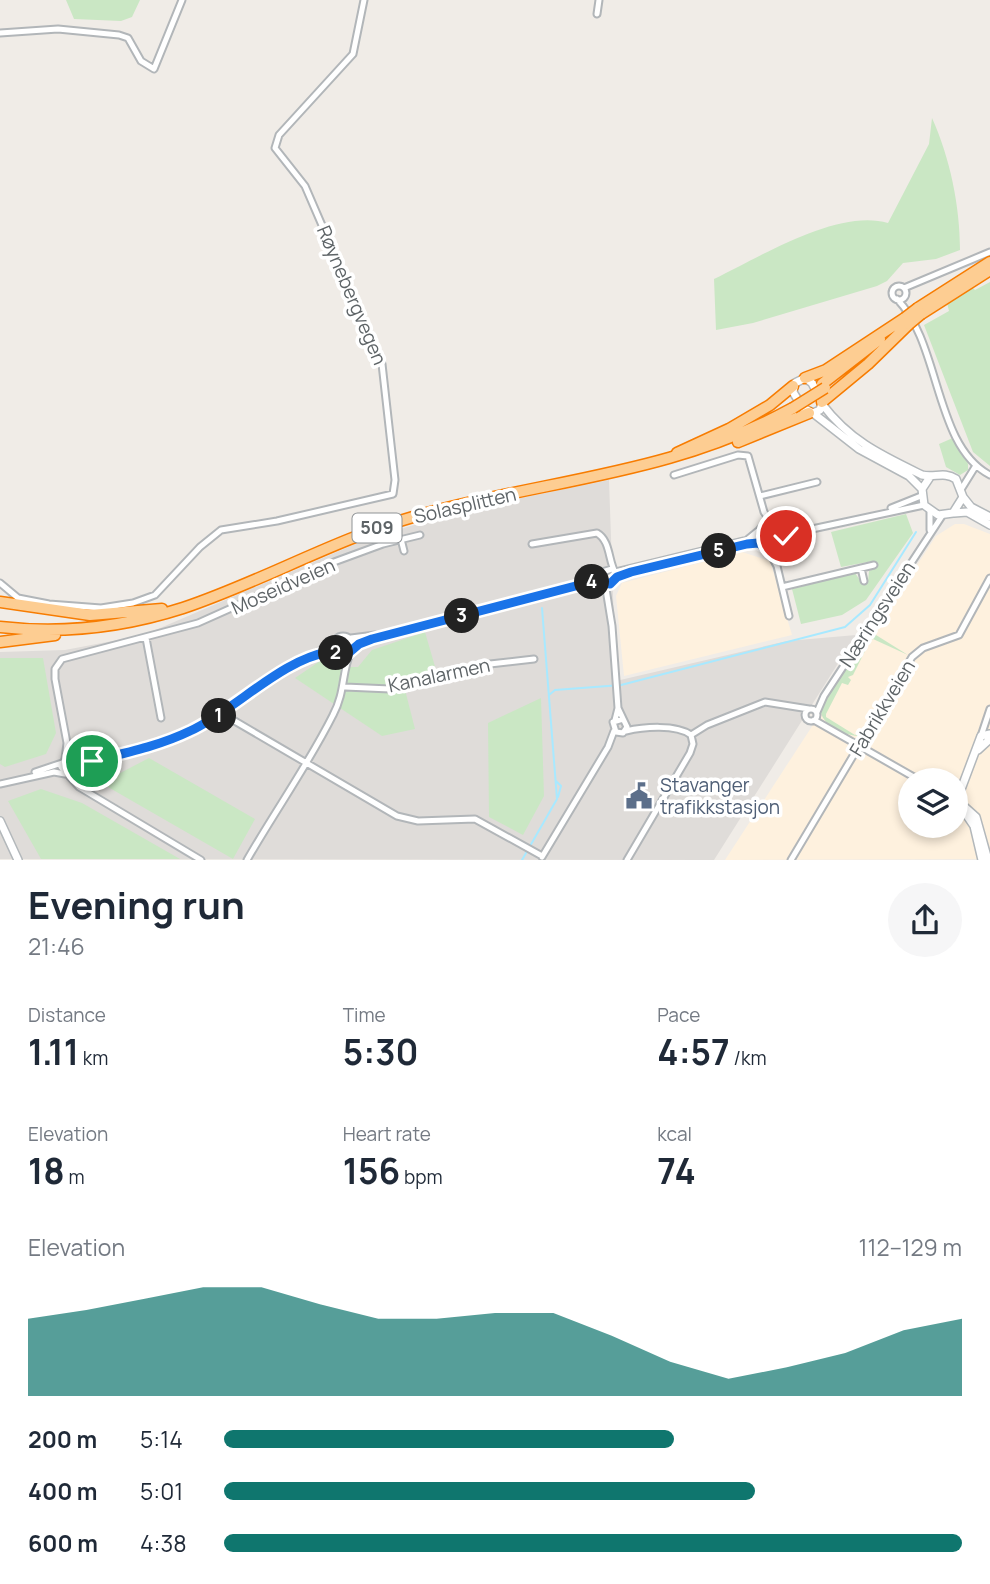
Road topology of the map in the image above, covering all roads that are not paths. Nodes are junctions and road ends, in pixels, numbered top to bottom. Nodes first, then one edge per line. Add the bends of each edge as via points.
1 (182, 0) edge
2 (364, 0) edge
3 (599, 0) edge
4 (597, 14) dead end
5 (0, 33) edge
6 (990, 252) edge
7 (990, 262) edge
8 (990, 270) edge
9 (904, 288) junction
10 (905, 296) junction
11 (897, 299) junction
12 (919, 311) junction
13 (906, 316) junction
14 (805, 379) junction
15 (793, 386) junction
16 (822, 403) junction
17 (791, 406) junction
18 (811, 413) junction
19 (781, 424) junction
20 (829, 425) junction
21 (677, 453) junction
22 (647, 466) junction
23 (973, 470) junction
24 (674, 474) dead end
25 (990, 475) edge
26 (930, 477) junction
27 (956, 480) junction
28 (817, 482) dead end
29 (962, 488) junction
30 (921, 492) junction
31 (760, 496) junction
32 (963, 497) junction
33 (924, 505) junction
34 (764, 512) junction
35 (930, 512) junction
36 (953, 513) junction
37 (942, 516) junction
38 (990, 517) edge
39 (772, 524) junction
40 (990, 525) edge
41 (760, 529) junction
42 (781, 529) junction
43 (929, 531) junction
44 (420, 535) dead end
45 (401, 539) junction
46 (783, 540) junction
47 (758, 543) junction
48 (532, 544) dead end
49 (607, 545) junction
50 (778, 548) junction
51 (768, 550) junction
52 (404, 551) dead end
53 (874, 565) dead end
54 (777, 566) junction
55 (861, 568) junction
56 (614, 575) junction
57 (603, 577) junction
58 (990, 578) edge
59 (864, 581) dead end
60 (0, 583) edge
61 (782, 587) junction
62 (0, 602) edge
63 (163, 609) junction
64 (789, 616) dead end
65 (0, 625) edge
66 (111, 625) junction
67 (612, 626) junction
68 (146, 638) junction
69 (351, 638) junction
70 (0, 642) edge
71 (333, 644) junction
72 (352, 651) junction
73 (338, 654) junction
74 (534, 659) dead end
75 (346, 668) junction
76 (345, 687) junction
77 (791, 705) junction
78 (159, 708) junction
79 (618, 708) junction
80 (990, 709) edge
81 (149, 710) dead end
82 (814, 713) junction
83 (161, 718) dead end
84 (233, 720) dead end
85 (615, 720) junction
86 (625, 720) junction
87 (639, 727) junction
88 (614, 731) junction
89 (624, 732) junction
90 (691, 734) junction
91 (986, 735) edge
92 (990, 739) edge
93 (67, 743) junction
94 (859, 746) junction
95 (608, 747) junction
96 (977, 750) junction
97 (77, 758) junction
98 (64, 761) junction
99 (305, 762) junction
100 (898, 768) edge
101 (81, 771) junction
102 (968, 771) edge
103 (67, 776) junction
104 (0, 781) edge
105 (89, 793) junction
106 (968, 810) edge
107 (968, 816) edge
108 (0, 821) edge
109 (541, 858) edge
110 (18, 859) edge
111 (201, 859) edge
112 (247, 859) edge
113 (627, 859) edge
114 (791, 859) edge
115 (982, 859) edge
116 (988, 859) edge

1 - 5 street via 154,69 140,60 128,38 119,35 58,29
2 - 60 street, Røynebergvegen via 353,54 285,128 275,148 306,186 382,364 393,494 221,530 155,595 134,604 101,608 49,604 18,598
3 - 4 street
6 - 9 street
7 - 12 highway, 509
8 - 12 highway, 509
9 - 10 street
9 - 11 street via 894,289
10 - 11 street
10 - 13 street
11 - 13 street
12 - 13 highway, 509, bridge
13 - 14 highway, 509
13 - 16 highway, 509
13 - 17 highway, Solasplitten / 509, bridge via 824,386
13 - 23 street via 922,337 950,422
14 - 15 street
14 - 16 street
15 - 18 street via 793,394
15 - 21 highway, 509 via 755,414
16 - 18 street
16 - 26 street via 853,438
17 - 21 highway, Solasplitten / 509
17 - 22 highway, Solasplitten / 509 via 722,442
18 - 19 highway, 509
18 - 20 street
19 - 20 street via 809,416
19 - 22 highway, 509 via 699,456
20 - 30 street via 859,449 909,476
21 - 63 highway, Solasplitten / 509 via 414,512 343,535
22 - 66 highway, Solasplitten / 509 via 404,520 181,608
23 - 25 street
23 - 27 street
23 - 29 street
24 - 31 street via 743,454 752,460
26 - 27 street via 942,474
26 - 30 street
27 - 29 street
28 - 31 street
29 - 32 street
30 - 33 street
30 - 42 street via 876,512
31 - 34 street
32 - 36 street
32 - 38 street
33 - 35 street
33 - 46 street via 798,532
34 - 39 street
34 - 41 street
35 - 37 street
35 - 43 street, Næringsveien
36 - 37 street
36 - 40 street via 967,512
37 - 43 street, Næringsveien
39 - 41 street
39 - 42 street
41 - 47 street
41 - 56 street via 747,540
42 - 46 street
43 - 82 street, Næringsveien
44 - 45 street, Moseidveien
45 - 52 street
45 - 68 street, Moseidveien via 334,562 198,623
46 - 50 street
47 - 51 street
47 - 56 street
48 - 49 street via 592,533 603,536
49 - 56 street
49 - 57 street
50 - 51 street
50 - 54 street
51 - 54 street
53 - 55 street
54 - 61 street
55 - 59 street
55 - 61 street
56 - 57 street
56 - 57 street
56 - 67 street
57 - 67 street
57 - 69 street
57 - 72 street via 372,639
58 - 94 street, Fabrikkveien via 959,635 912,657
61 - 64 street
62 - 63 highway, 509 via 90,615
63 - 65 highway, Solasplitten / 509 via 78,623
65 - 66 highway, Solasplitten / 509 via 42,630
66 - 70 highway, 509
67 - 79 street
68 - 78 street
68 - 93 street, Moseidveien via 68,656 57,663 55,679
69 - 71 street via 340,636
69 - 72 street
71 - 73 street
71 - 97 street via 279,671 186,730 91,759
72 - 73 street
72 - 75 street
73 - 75 street
73 - 101 street via 316,656 299,664 187,733 92,761
74 - 76 street, Kanalarmen via 490,664 390,689
75 - 76 street
76 - 99 street
77 - 82 street
77 - 82 street, Næringsveien via 806,717
77 - 90 street via 758,704
78 - 81 street
78 - 83 street
79 - 85 street
79 - 86 street
80 - 91 street
82 - 94 street
84 - 99 street
85 - 86 street
85 - 88 street
86 - 87 street
86 - 89 street
87 - 89 street
87 - 90 street
88 - 89 street
88 - 95 street
89 - 95 street
90 - 113 street via 690,753
91 - 96 street
92 - 96 street
93 - 97 street
93 - 98 street
94 - 100 street
94 - 114 street, Fabrikkveien
95 - 109 street
96 - 102 street
97 - 98 street
97 - 101 street
98 - 103 street
98 - 104 street
99 - 109 street via 403,819 475,819
99 - 112 street
101 - 103 street
101 - 105 street via 82,784
103 - 104 street via 54,772
103 - 105 street
105 - 111 street
106 - 116 street via 976,817
107 - 115 street
108 - 110 street

